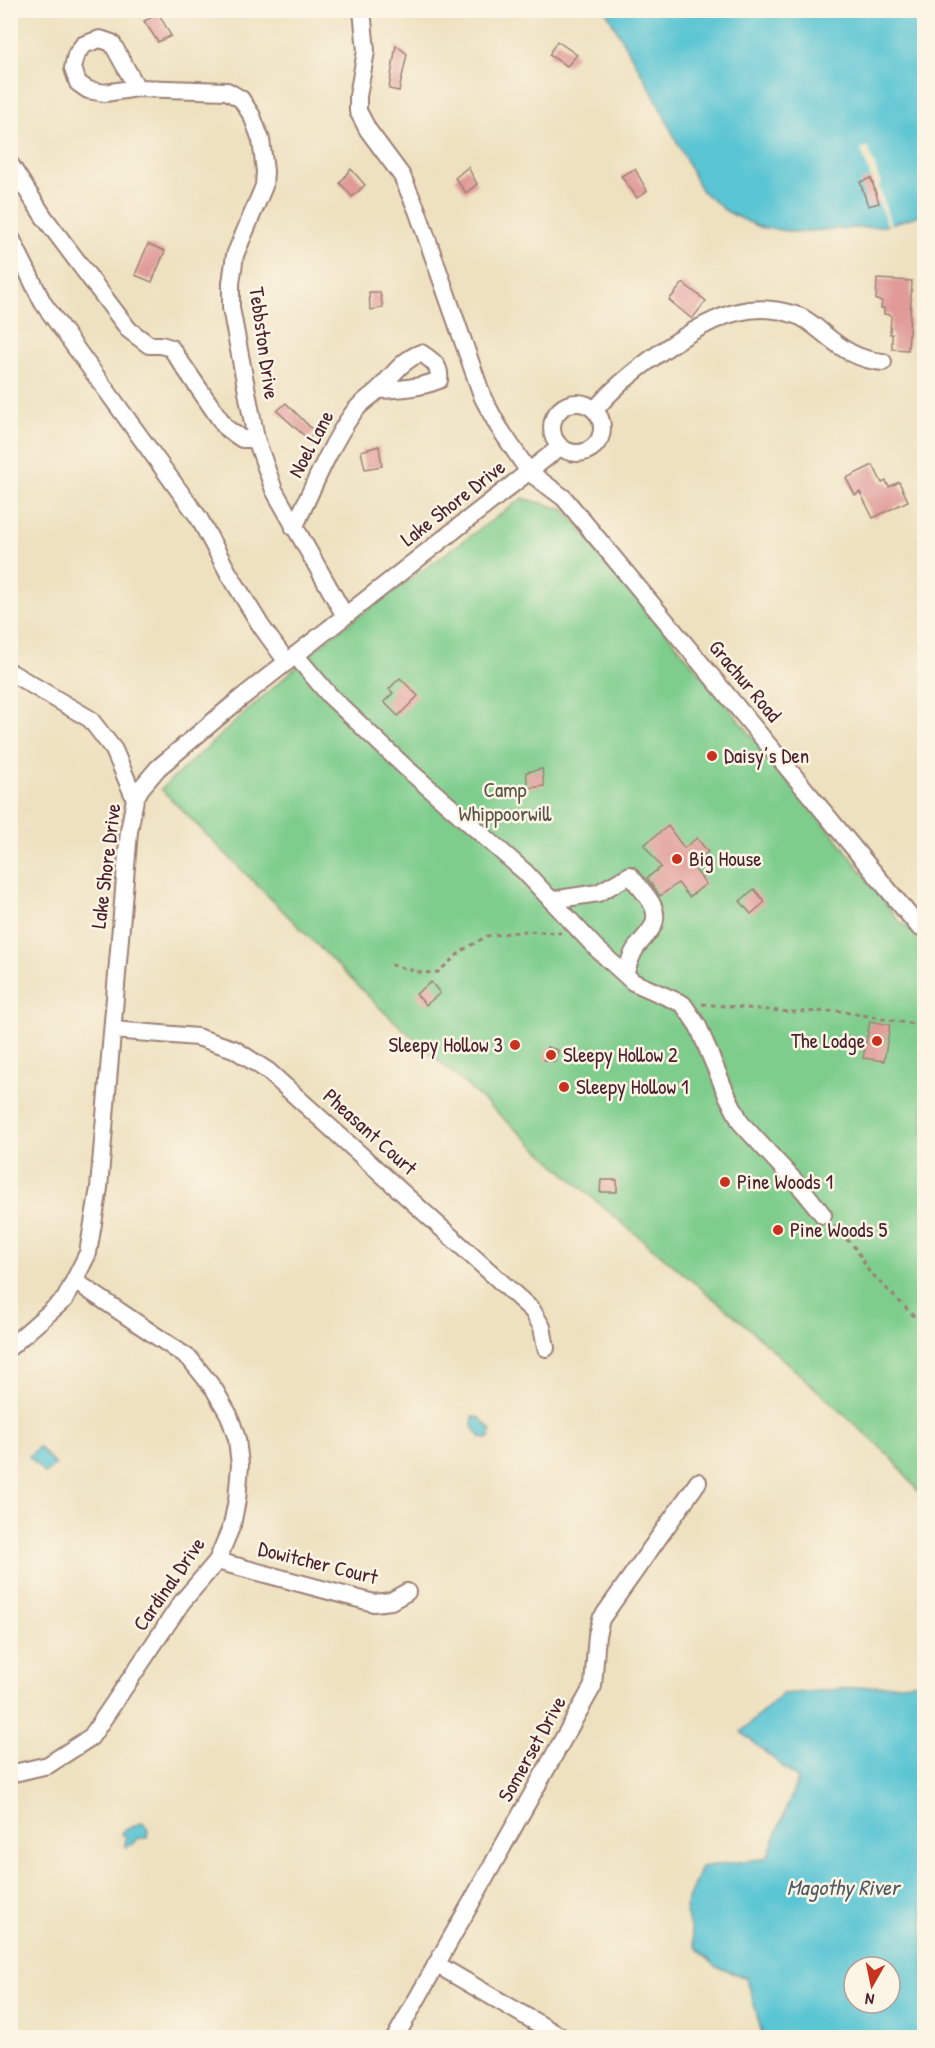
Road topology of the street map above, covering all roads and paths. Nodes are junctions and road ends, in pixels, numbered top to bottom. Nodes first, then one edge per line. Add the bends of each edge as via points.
1 (362, 10) edge
2 (137, 88) dead end
3 (10, 164) edge
4 (10, 236) edge
5 (883, 362) dead end
6 (379, 390) dead end
7 (595, 410) junction
8 (256, 439) junction
9 (560, 447) junction
10 (529, 472) junction
11 (294, 528) junction
12 (345, 616) junction
13 (291, 659) junction
14 (10, 672) edge
15 (135, 799) junction
16 (552, 900) junction
17 (919, 927) dead end
18 (583, 935) junction
19 (391, 965) dead end
20 (625, 974) junction
21 (671, 999) junction
22 (924, 1026) edge
23 (113, 1030) junction
24 (823, 1215) joint
25 (75, 1281) junction
26 (924, 1326) edge
27 (10, 1347) edge
28 (546, 1348) dead end
29 (698, 1482) dead end
30 (217, 1562) junction
31 (407, 1592) dead end
32 (10, 1774) edge
33 (436, 1964) junction
34 (395, 2037) edge
35 (564, 2037) edge

1 - 10 street, Lake Shore Drive via 366,51 358,111 402,176 483,398
2 - 8 street, Tebbston Drive via 227,91 241,99 261,140 264,186 235,255 231,283 231,308
3 - 8 street via 44,217 129,330 149,345 171,348 226,428 242,439
4 - 13 street via 43,303 199,518 261,626
5 - 7 street via 849,354 794,314 777,310 737,312 671,345
6 - 11 street, Noel Lane via 353,413
7 - 9 street via 603,424 596,446 582,453
7 - 9 street via 579,403 556,414 552,431
8 - 11 street, Tebbston Drive via 274,490
9 - 10 street, Lake Shore Drive
10 - 12 street, Lake Shore Drive
10 - 17 street, Grachur Road via 564,498
11 - 12 street, Tebbston Drive
12 - 13 street, Lake Shore Drive
13 - 15 street, Lake Shore Drive via 158,768
13 - 16 street
14 - 15 street via 90,719 114,750
15 - 23 street, Lake Shore Drive
16 - 18 street
16 - 20 street via 598,893 630,875 656,915
18 - 19 path via 526,931 487,936 438,972 424,973
18 - 20 street
20 - 21 street via 633,982
21 - 22 path via 791,1012 839,1011
21 - 24 street via 683,1004 698,1026 741,1123
23 - 25 street, Lake Shore Drive via 94,1223 88,1253
23 - 28 street, Pheasant Court via 197,1037 234,1049 268,1071 532,1310 542,1327
24 - 26 path via 857,1250 867,1270
25 - 27 street, Lake Shore Drive via 65,1299
25 - 30 street, Cardinal Drive via 190,1359 229,1415 240,1465 232,1525
29 - 33 street, Somerset Drive via 602,1618 593,1686
30 - 31 street, Dowitcher Court via 374,1603 391,1601
30 - 32 street, Cardinal Drive via 182,1602 91,1737 48,1765
33 - 34 street, Somerset Drive
33 - 35 street

